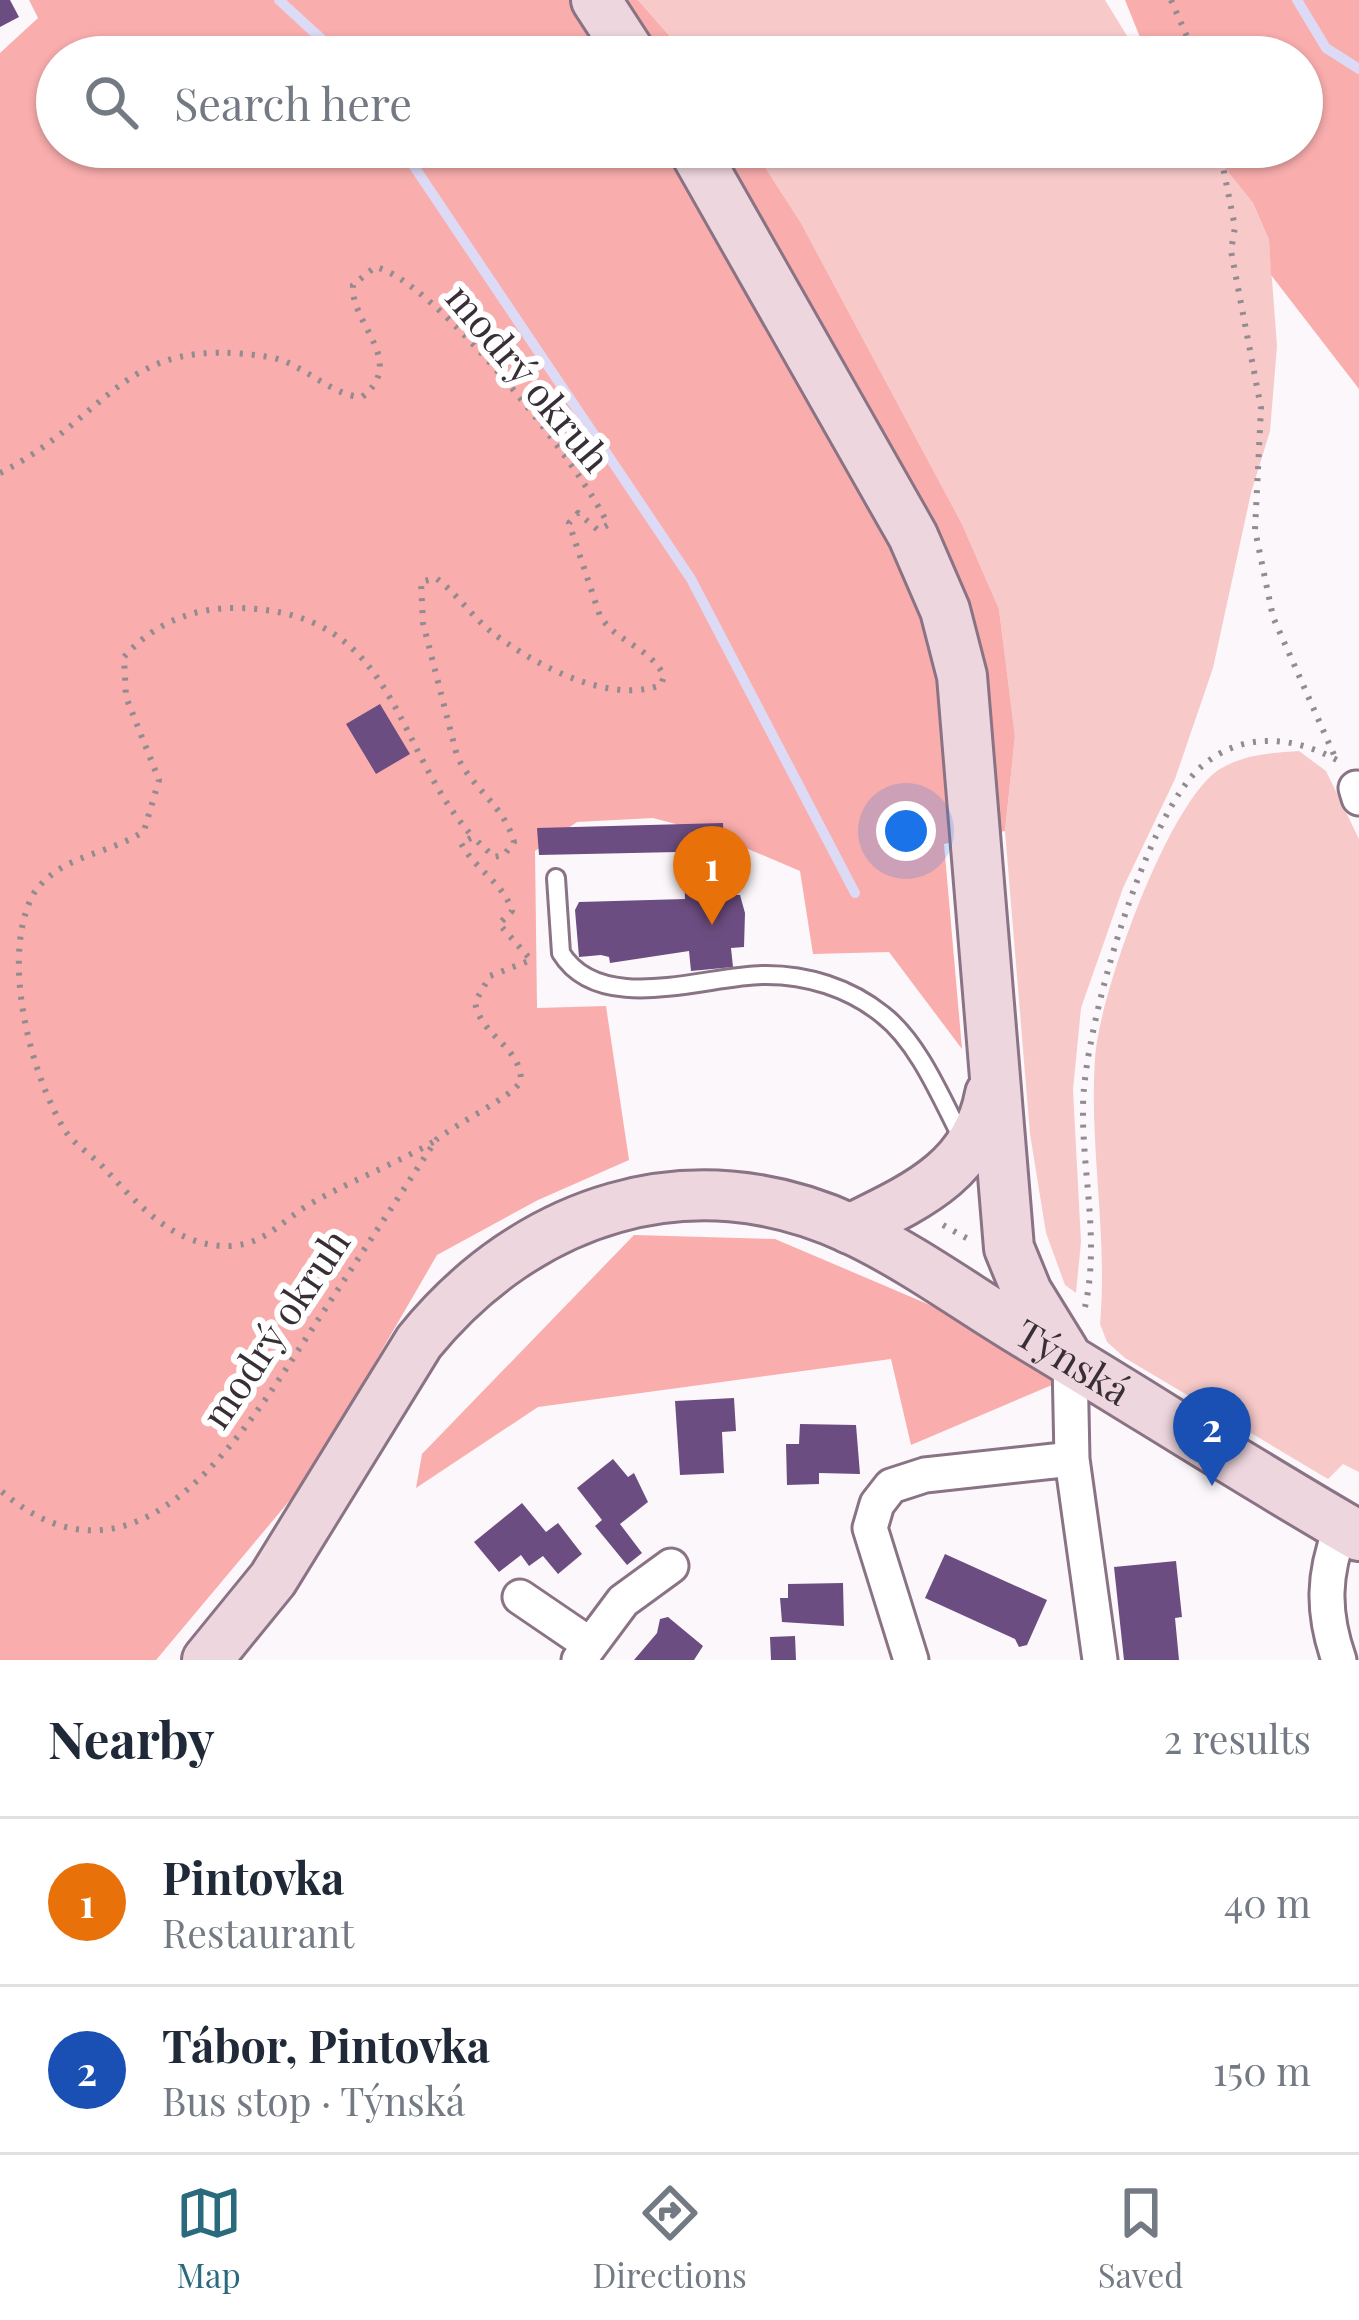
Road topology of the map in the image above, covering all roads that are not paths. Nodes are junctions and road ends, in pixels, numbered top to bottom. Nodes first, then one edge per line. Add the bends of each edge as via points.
1 (596, 0) edge
2 (619, 36) edge
3 (704, 168) edge
4 (556, 878) dead end
5 (993, 1081) junction
6 (969, 1151) junction
7 (850, 1229) junction
8 (1070, 1361) junction
9 (1072, 1459) junction
10 (1350, 1531) edge
11 (671, 1566) dead end
12 (520, 1598) dead end
13 (584, 1652) edge
14 (207, 1660) edge
15 (911, 1660) edge
16 (1100, 1660) edge
17 (1339, 1660) edge

1 - 2 street
3 - 5 street via 913,536 945,610 962,676
4 - 6 lane via 561,953 589,979 631,988 766,974 831,984 887,1017
5 - 6 street via 985,1124
5 - 8 street via 1009,1248
6 - 7 street via 944,1178
7 - 8 street, Týnská
7 - 14 street, Týnská via 765,1203 683,1197 592,1214 515,1248 418,1342 273,1579
8 - 9 street
8 - 10 street, Týnská
9 - 15 street via 925,1474 891,1486 870,1528
9 - 16 street
10 - 17 street via 1328,1562 1325,1600
11 - 13 street via 623,1600
12 - 13 street

